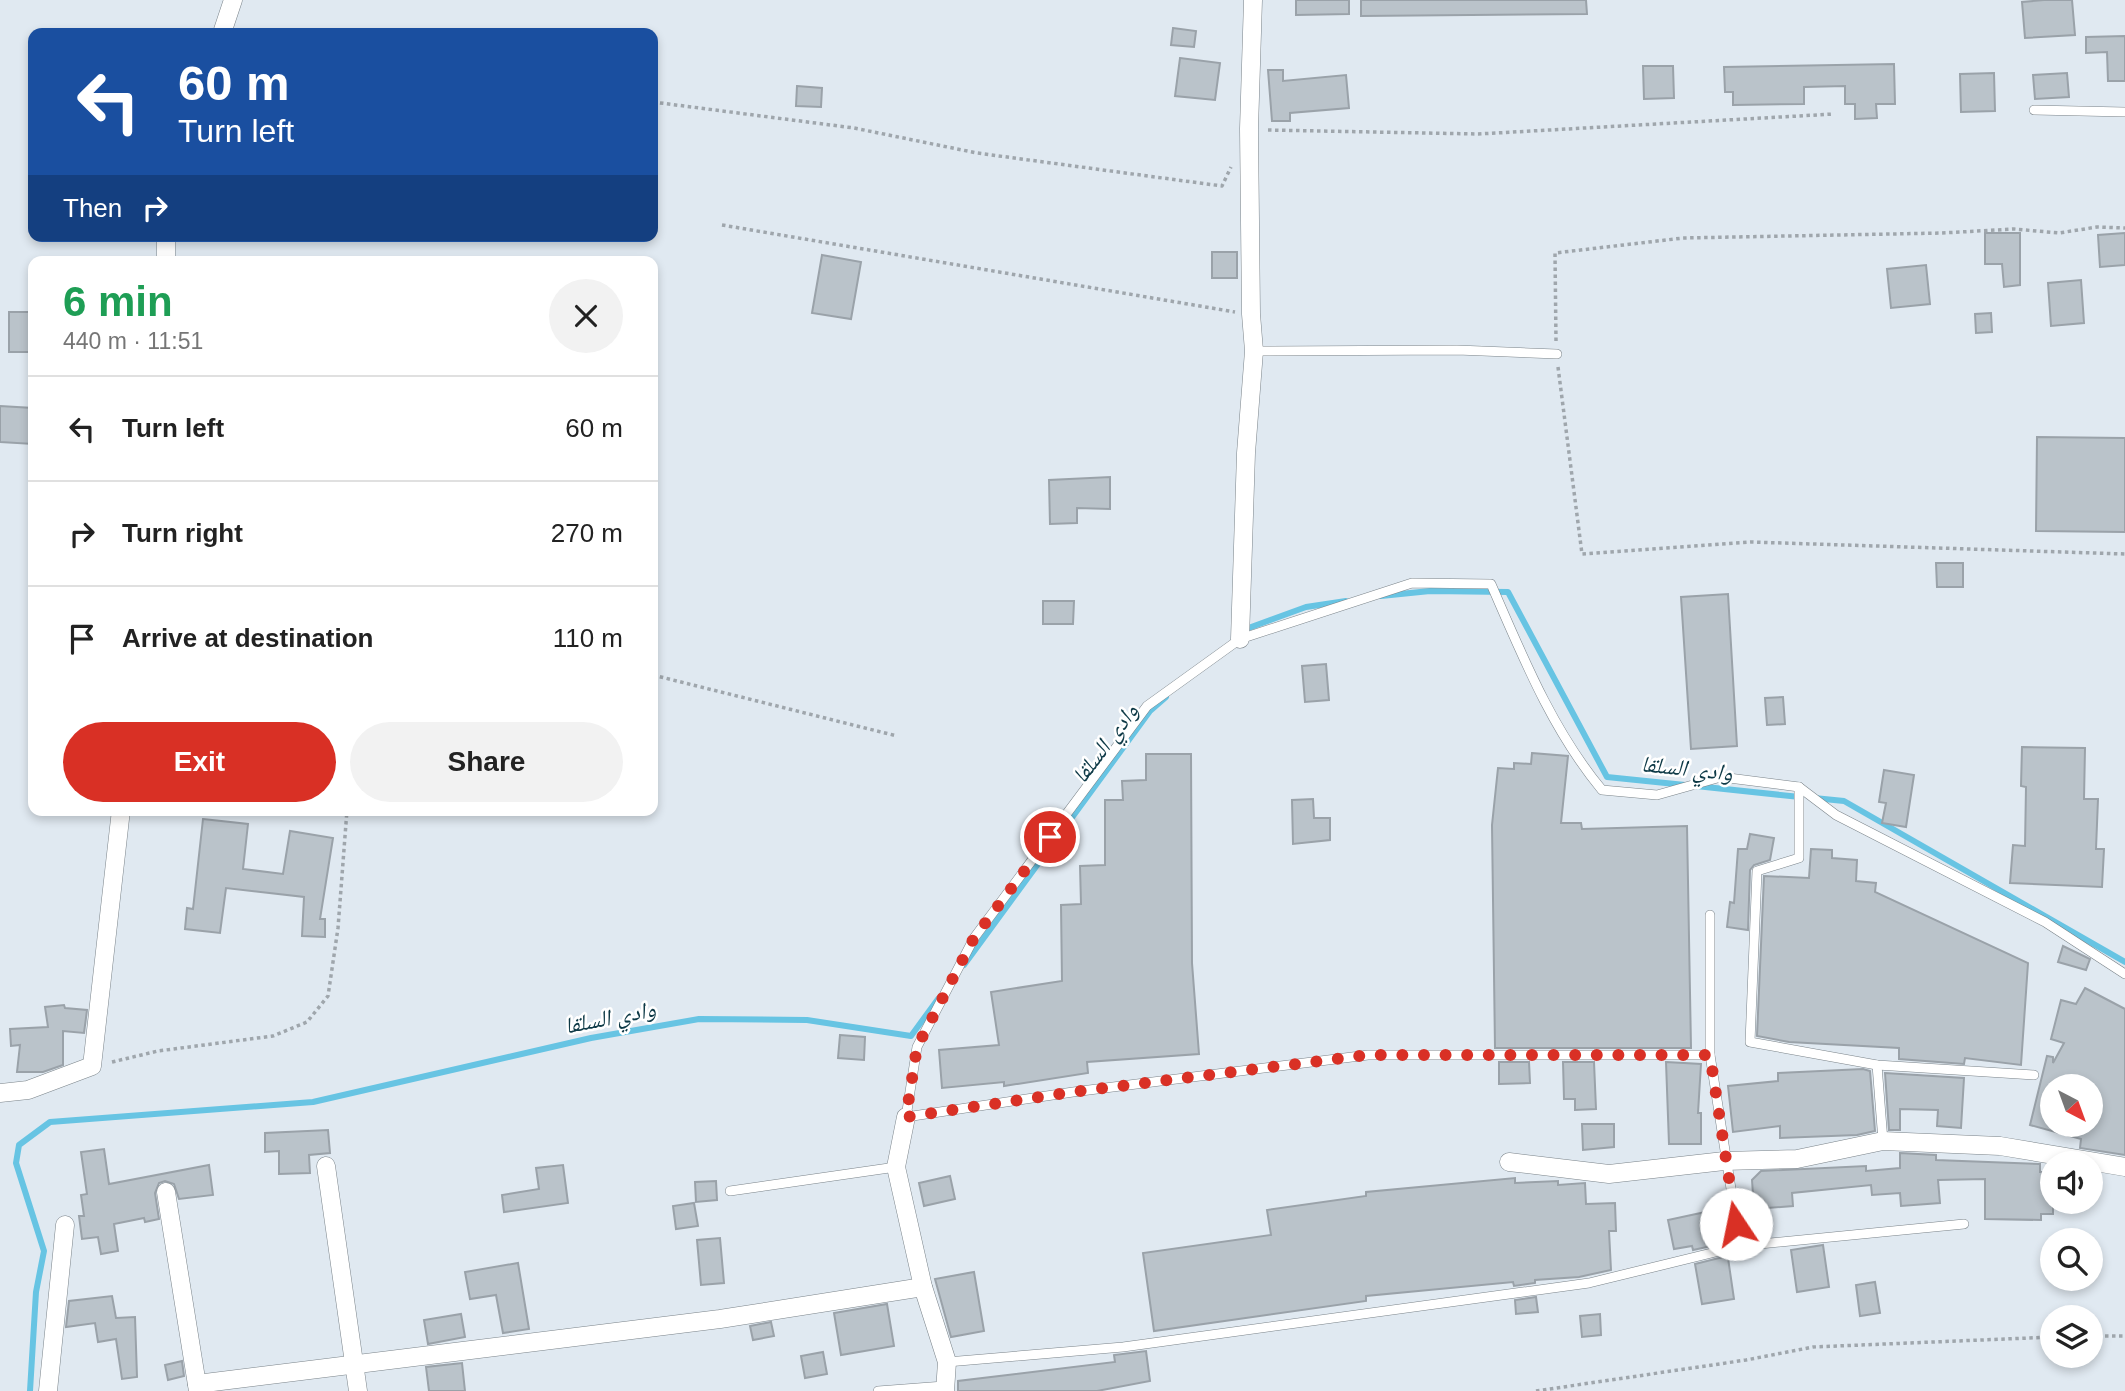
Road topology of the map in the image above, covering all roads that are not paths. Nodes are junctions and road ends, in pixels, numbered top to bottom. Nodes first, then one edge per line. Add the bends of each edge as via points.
1 (233, 0) edge
2 (1253, 0) edge
3 (224, 28) edge
4 (2034, 110) dead end
5 (2125, 112) edge
6 (1254, 351) junction
7 (1557, 354) road end
8 (1240, 639) junction
9 (1798, 787) junction
10 (120, 816) edge
11 (1710, 915) dead end
12 (2125, 974) edge
13 (1710, 1055) junction
14 (1877, 1065) junction
15 (2034, 1075) dead end
16 (0, 1093) edge
17 (906, 1117) junction
18 (1883, 1141) junction
19 (1509, 1161) dead end
20 (1724, 1161) junction
21 (326, 1166) dead end
22 (896, 1167) junction
23 (2125, 1167) edge
24 (730, 1191) dead end
25 (166, 1192) dead end
26 (1964, 1224) dead end
27 (65, 1226) dead end
28 (1740, 1246) junction
29 (923, 1287) junction
30 (947, 1362) junction
31 (354, 1365) junction
32 (197, 1388) edge
33 (944, 1389) edge
34 (48, 1391) edge
35 (358, 1391) edge
36 (878, 1391) edge

1 - 3 street
2 - 6 street via 1249,130
4 - 5 lane
6 - 7 lane
6 - 8 street
8 - 9 lane via 1412,583 1491,584 1574,756 1602,790 1657,795 1721,776
8 - 17 lane via 1147,706 974,938 917,1047
9 - 12 lane via 1836,815 2045,922
9 - 14 lane via 1799,858 1757,871 1751,1042
10 - 16 street via 92,1066 28,1090
11 - 13 lane
13 - 17 lane via 1368,1055
13 - 20 lane
14 - 15 lane
14 - 18 lane
17 - 22 street
18 - 20 street via 1797,1159
18 - 23 street via 2000,1146
19 - 20 street via 1609,1174
20 - 28 lane
21 - 31 street
22 - 24 lane
22 - 29 street
25 - 32 street
26 - 28 lane
27 - 34 street
28 - 30 lane via 1589,1283 1123,1347
29 - 30 street
29 - 31 street via 720,1319
30 - 33 street
31 - 32 street
31 - 35 street
33 - 36 lane

